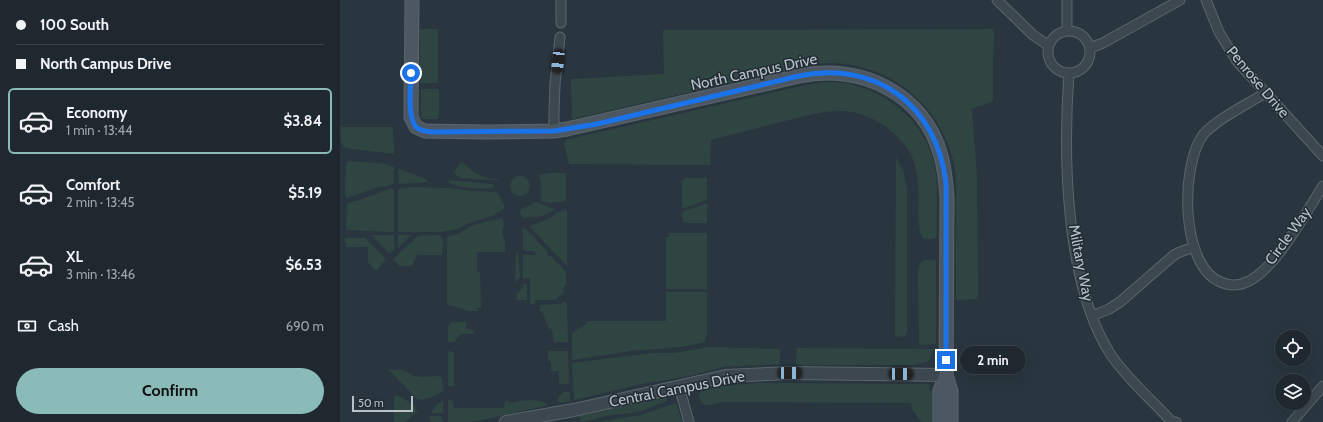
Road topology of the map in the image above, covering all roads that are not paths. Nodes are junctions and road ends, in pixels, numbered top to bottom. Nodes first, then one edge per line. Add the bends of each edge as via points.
1 (412, 0) edge
2 (561, 0) edge
3 (997, 0) edge
4 (1067, 0) edge
5 (1180, 0) edge
6 (1206, 0) edge
7 (561, 23) dead end
8 (1067, 31) junction
9 (560, 37) dead end
10 (1049, 46) junction
11 (1090, 48) junction
12 (1069, 73) junction
13 (1265, 93) junction
14 (554, 131) junction
15 (1323, 156) edge
16 (1323, 186) edge
17 (1194, 247) junction
18 (1092, 316) junction
19 (946, 375) junction
20 (680, 386) junction
21 (1323, 386) edge
22 (506, 422) edge
23 (690, 422) edge
24 (940, 422) edge
25 (951, 422) edge
26 (1172, 422) edge
27 (1176, 422) edge
28 (1292, 422) edge

1 - 14 main road, North Campus Drive via 411,114 416,127 431,132
2 - 7 street
3 - 10 street via 1033,35
4 - 8 street
5 - 11 street
6 - 13 street, Penrose Drive via 1219,32 1236,60
8 - 10 street via 1056,36
8 - 11 street via 1083,36
9 - 14 street via 554,98
10 - 12 street via 1049,59 1052,65
11 - 12 street via 1088,63 1083,69
12 - 18 street, Military Way via 1069,196 1078,265
13 - 15 street, Penrose Drive
13 - 17 street, Circle Way via 1216,124 1198,143 1190,164 1187,188 1188,215
14 - 19 main road, North Campus Drive via 597,124 810,74 848,74 868,79 891,90 922,118 936,142 945,169
16 - 17 street, Circle Way via 1282,249 1249,281 1235,285 1216,280 1205,270
17 - 18 street via 1174,255 1120,302
18 - 26 street, Military Way via 1112,355
19 - 20 street, Central Campus Drive via 752,374 726,376
19 - 24 main road, North Campus Drive via 940,391
19 - 25 main road, North Campus Drive via 951,391
20 - 22 street, Central Campus Drive via 574,410
20 - 23 street
21 - 28 street
26 - 27 street, Military Way

